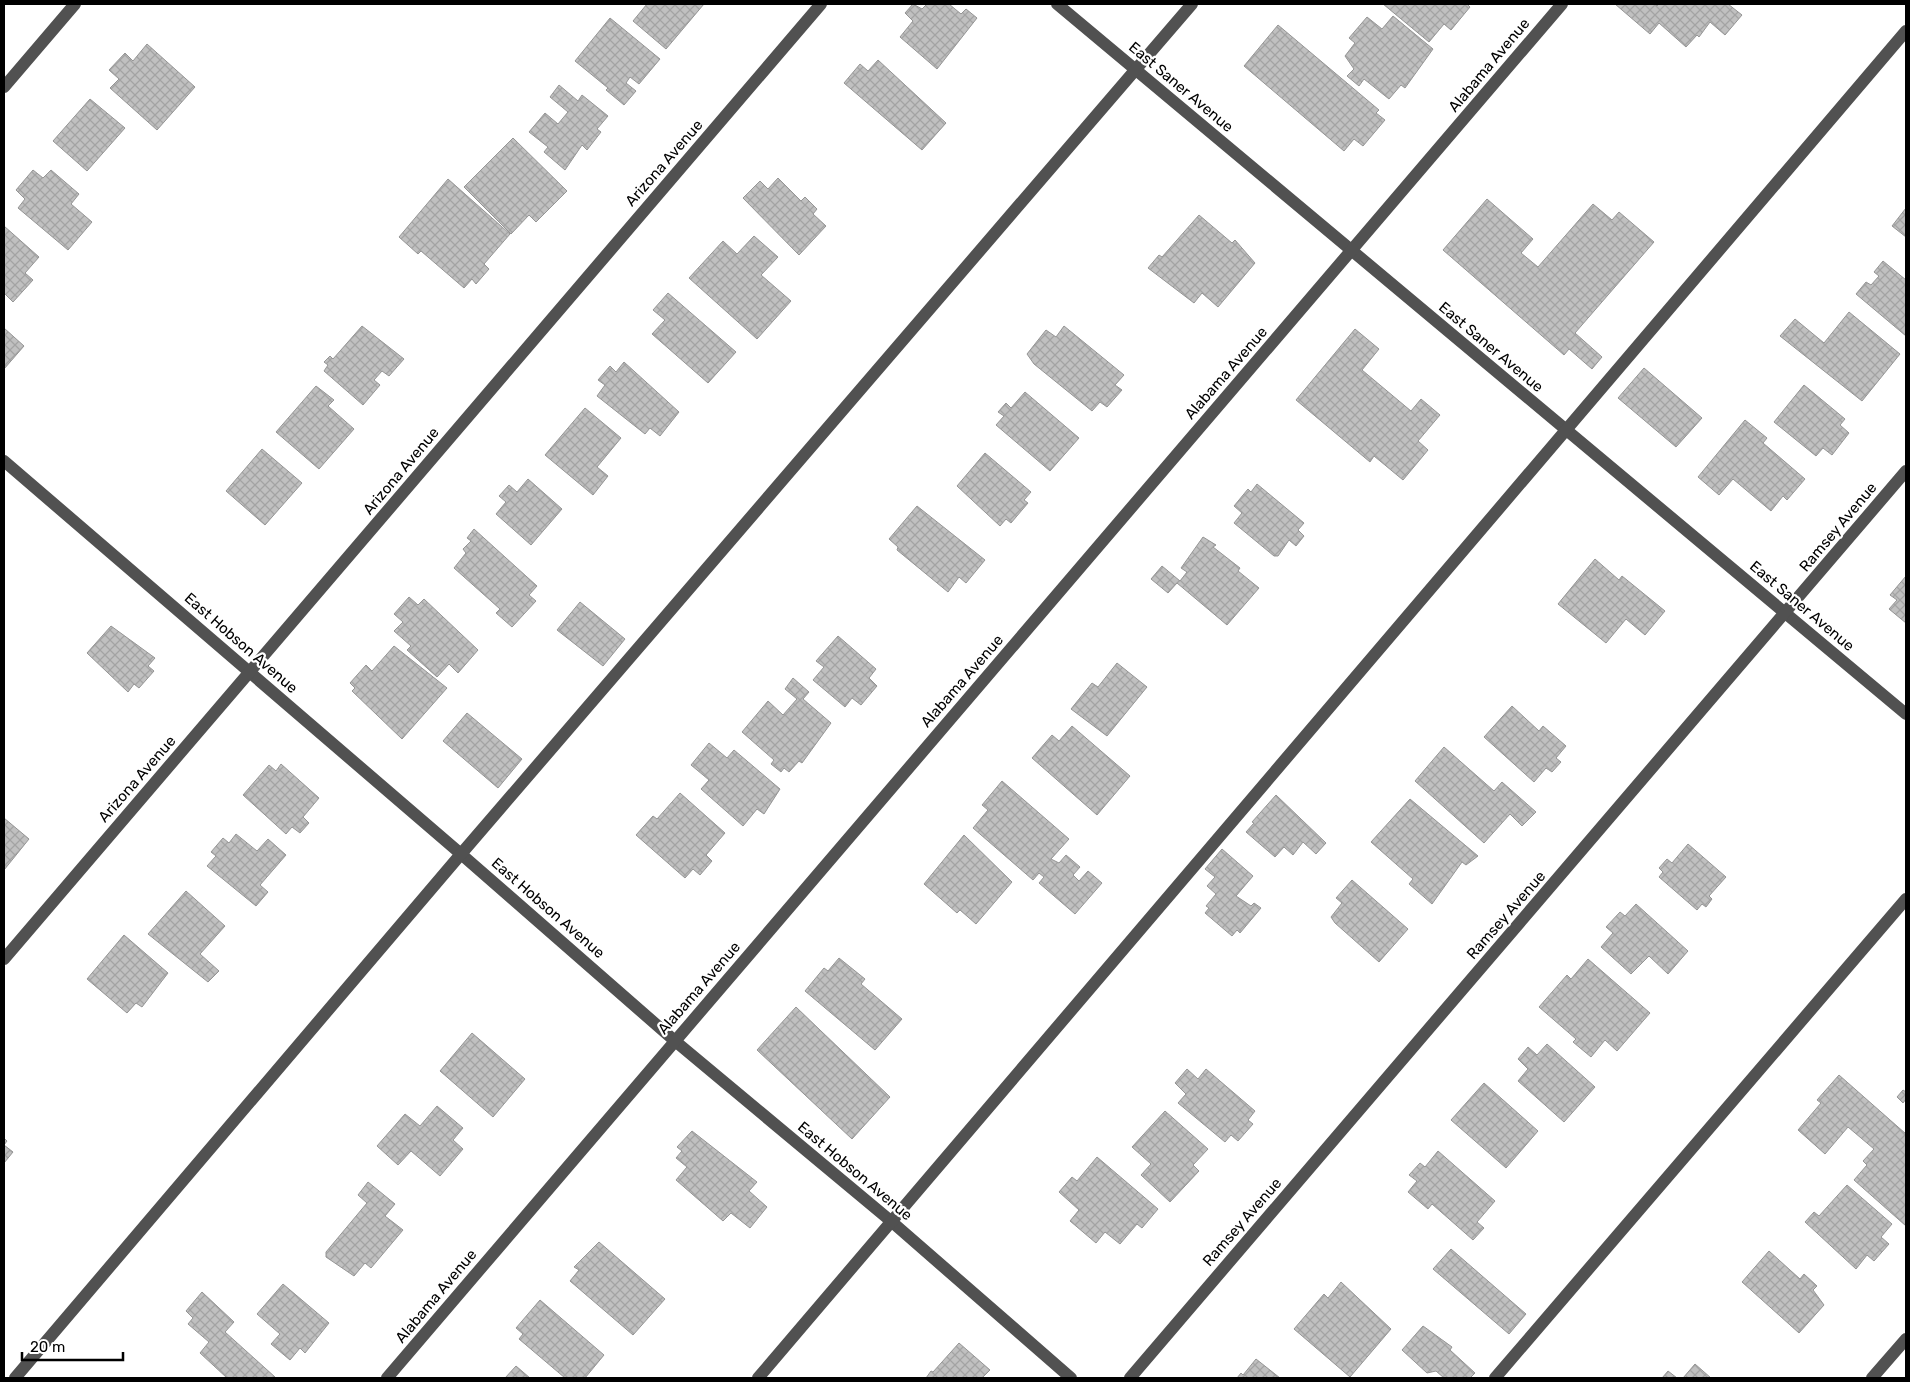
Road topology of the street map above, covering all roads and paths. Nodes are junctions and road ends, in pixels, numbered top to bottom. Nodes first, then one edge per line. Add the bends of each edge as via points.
1 (75, 4) edge
2 (821, 4) edge
3 (1057, 4) edge
4 (1192, 4) edge
5 (1562, 4) edge
6 (1906, 31) edge
7 (1136, 71) junction
8 (4, 87) edge
9 (1352, 252) junction
10 (1566, 429) junction
11 (4, 461) edge
12 (1906, 471) edge
13 (1786, 614) junction
14 (250, 673) junction
15 (1906, 714) edge
16 (460, 854) junction
17 (1906, 899) edge
18 (4, 959) edge
19 (674, 1041) junction
20 (892, 1222) junction
21 (1906, 1339) edge
22 (15, 1378) edge
23 (387, 1378) edge
24 (758, 1378) edge
25 (1071, 1378) edge
26 (1130, 1378) edge
27 (1494, 1378) edge
28 (1872, 1378) edge

1 - 8 street
2 - 14 street, Arizona Avenue
3 - 7 street, East Saner Avenue
4 - 7 street
5 - 9 street, Alabama Avenue
6 - 10 street
7 - 9 street, East Saner Avenue
7 - 16 street
9 - 10 street, East Saner Avenue
9 - 19 street, Alabama Avenue
10 - 13 street, East Saner Avenue
10 - 20 street
11 - 14 street, East Hobson Avenue
12 - 13 street, Ramsey Avenue
13 - 15 street, East Saner Avenue
13 - 26 street, Ramsey Avenue
14 - 16 street, East Hobson Avenue
14 - 18 street, Arizona Avenue
16 - 19 street, East Hobson Avenue
16 - 22 street
17 - 27 street
19 - 20 street, East Hobson Avenue
19 - 23 street, Alabama Avenue
20 - 24 street
20 - 25 street, East Hobson Avenue
21 - 28 street

